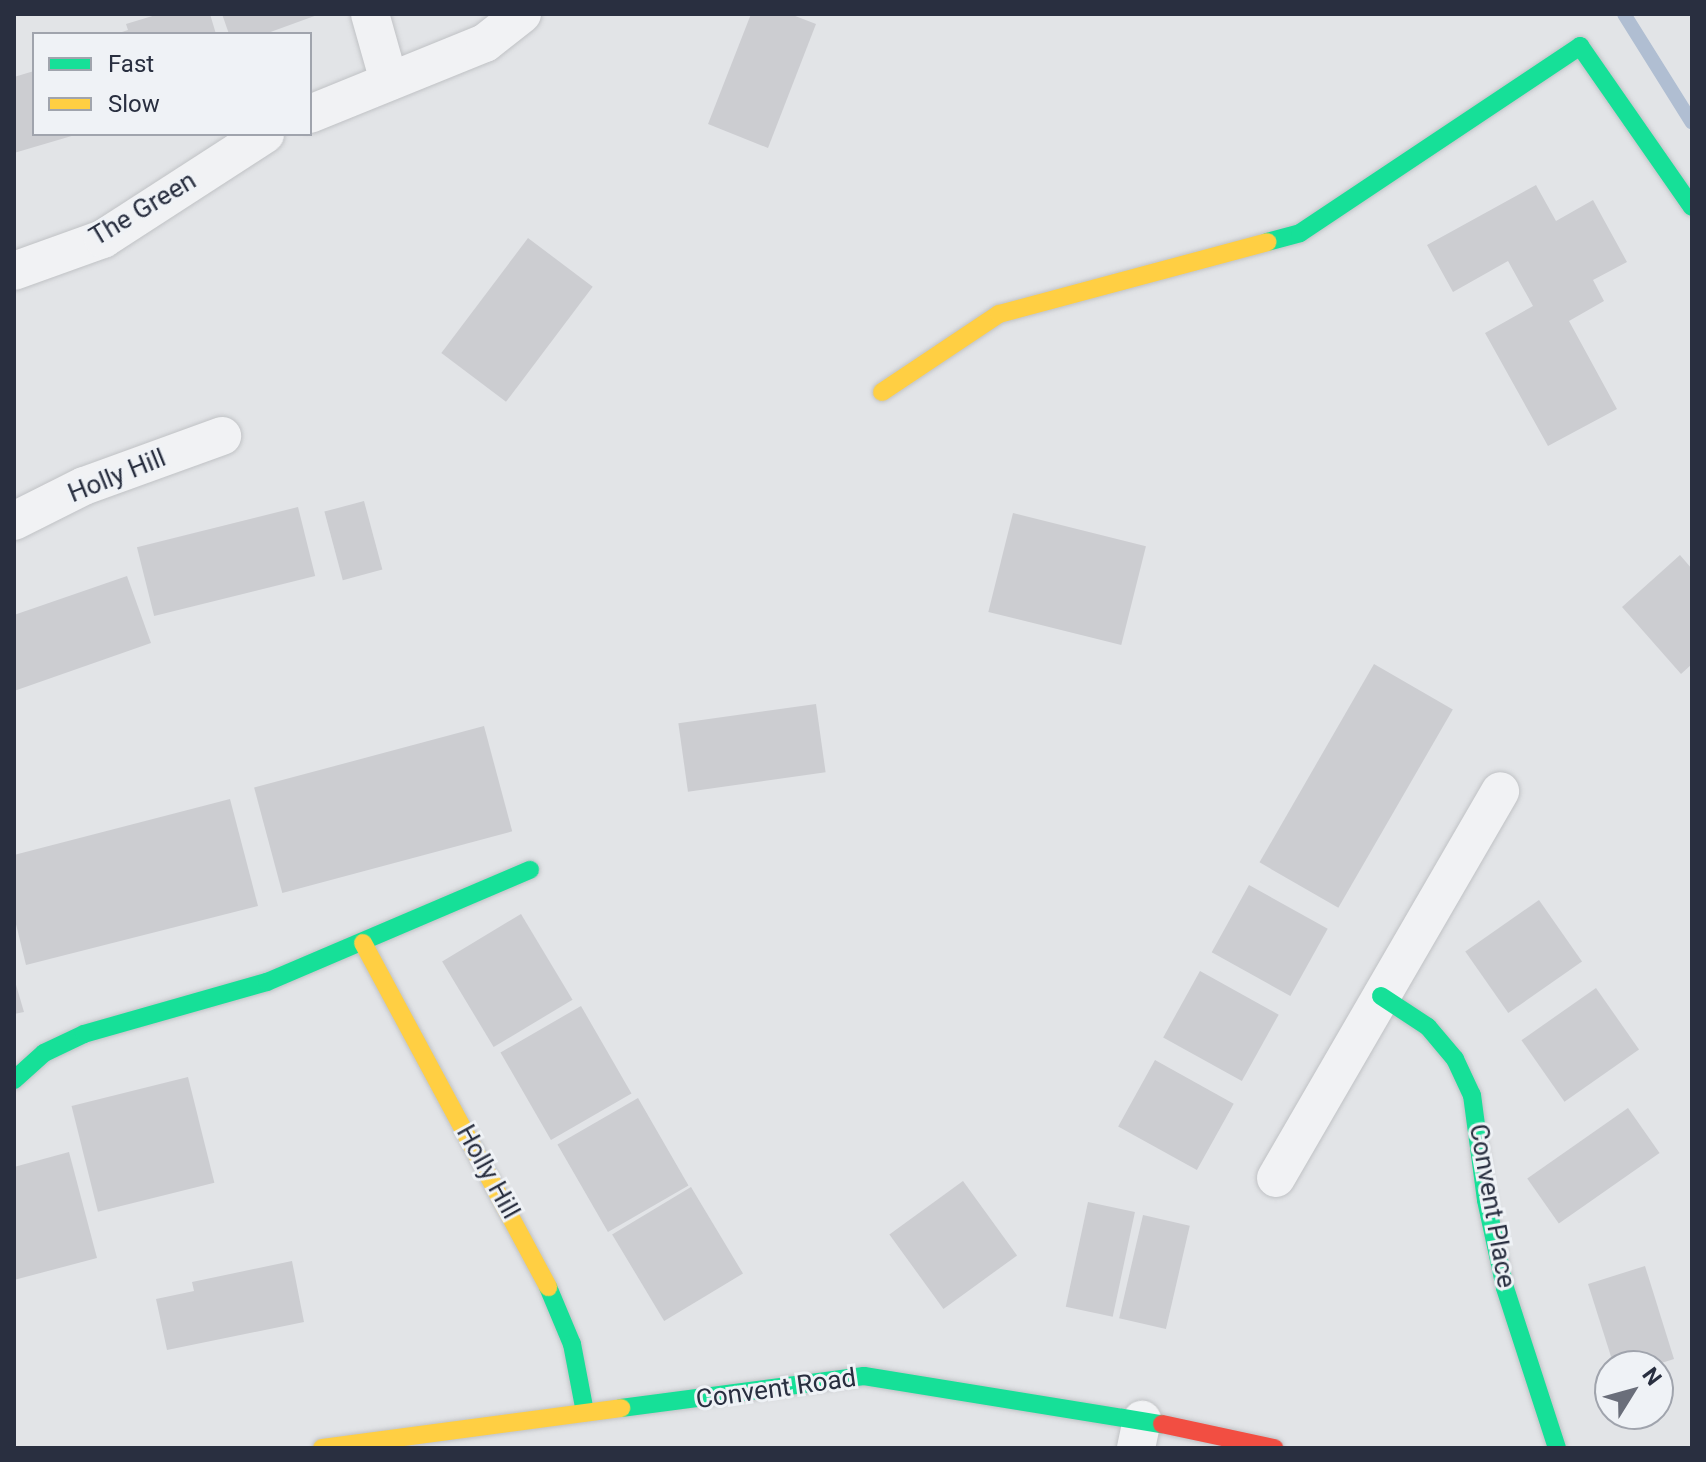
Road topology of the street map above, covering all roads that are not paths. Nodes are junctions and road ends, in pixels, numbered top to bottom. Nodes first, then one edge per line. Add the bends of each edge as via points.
1 (370, 14) edge
2 (522, 14) edge
3 (389, 81) junction
4 (312, 113) edge
5 (262, 136) edge
6 (1692, 207) edge
7 (14, 271) edge
8 (882, 392) dead end
9 (222, 436) dead end
10 (14, 521) edge
11 (1500, 791) dead end
12 (530, 870) dead end
13 (363, 943) junction
14 (1381, 996) junction
15 (14, 1080) edge
16 (1276, 1178) dead end
17 (585, 1412) junction
18 (1139, 1434) edge
19 (322, 1448) edge
20 (1274, 1448) edge
21 (1557, 1448) edge

1 - 3 street
2 - 3 street via 485,43
3 - 4 street
5 - 7 street, The Green via 103,239
6 - 8 street via 1580,46 1300,233 999,314
9 - 10 street, Holly Hill via 84,486
11 - 14 street
12 - 13 street
13 - 15 street via 267,982 84,1034 44,1053
13 - 17 street, Holly Hill via 541,1270 572,1344
14 - 16 street
14 - 21 street, Convent Place via 1428,1027 1455,1059 1472,1095 1505,1288
17 - 18 street, Convent Road via 864,1376
17 - 19 street, Convent Road
18 - 20 street, Convent Road

